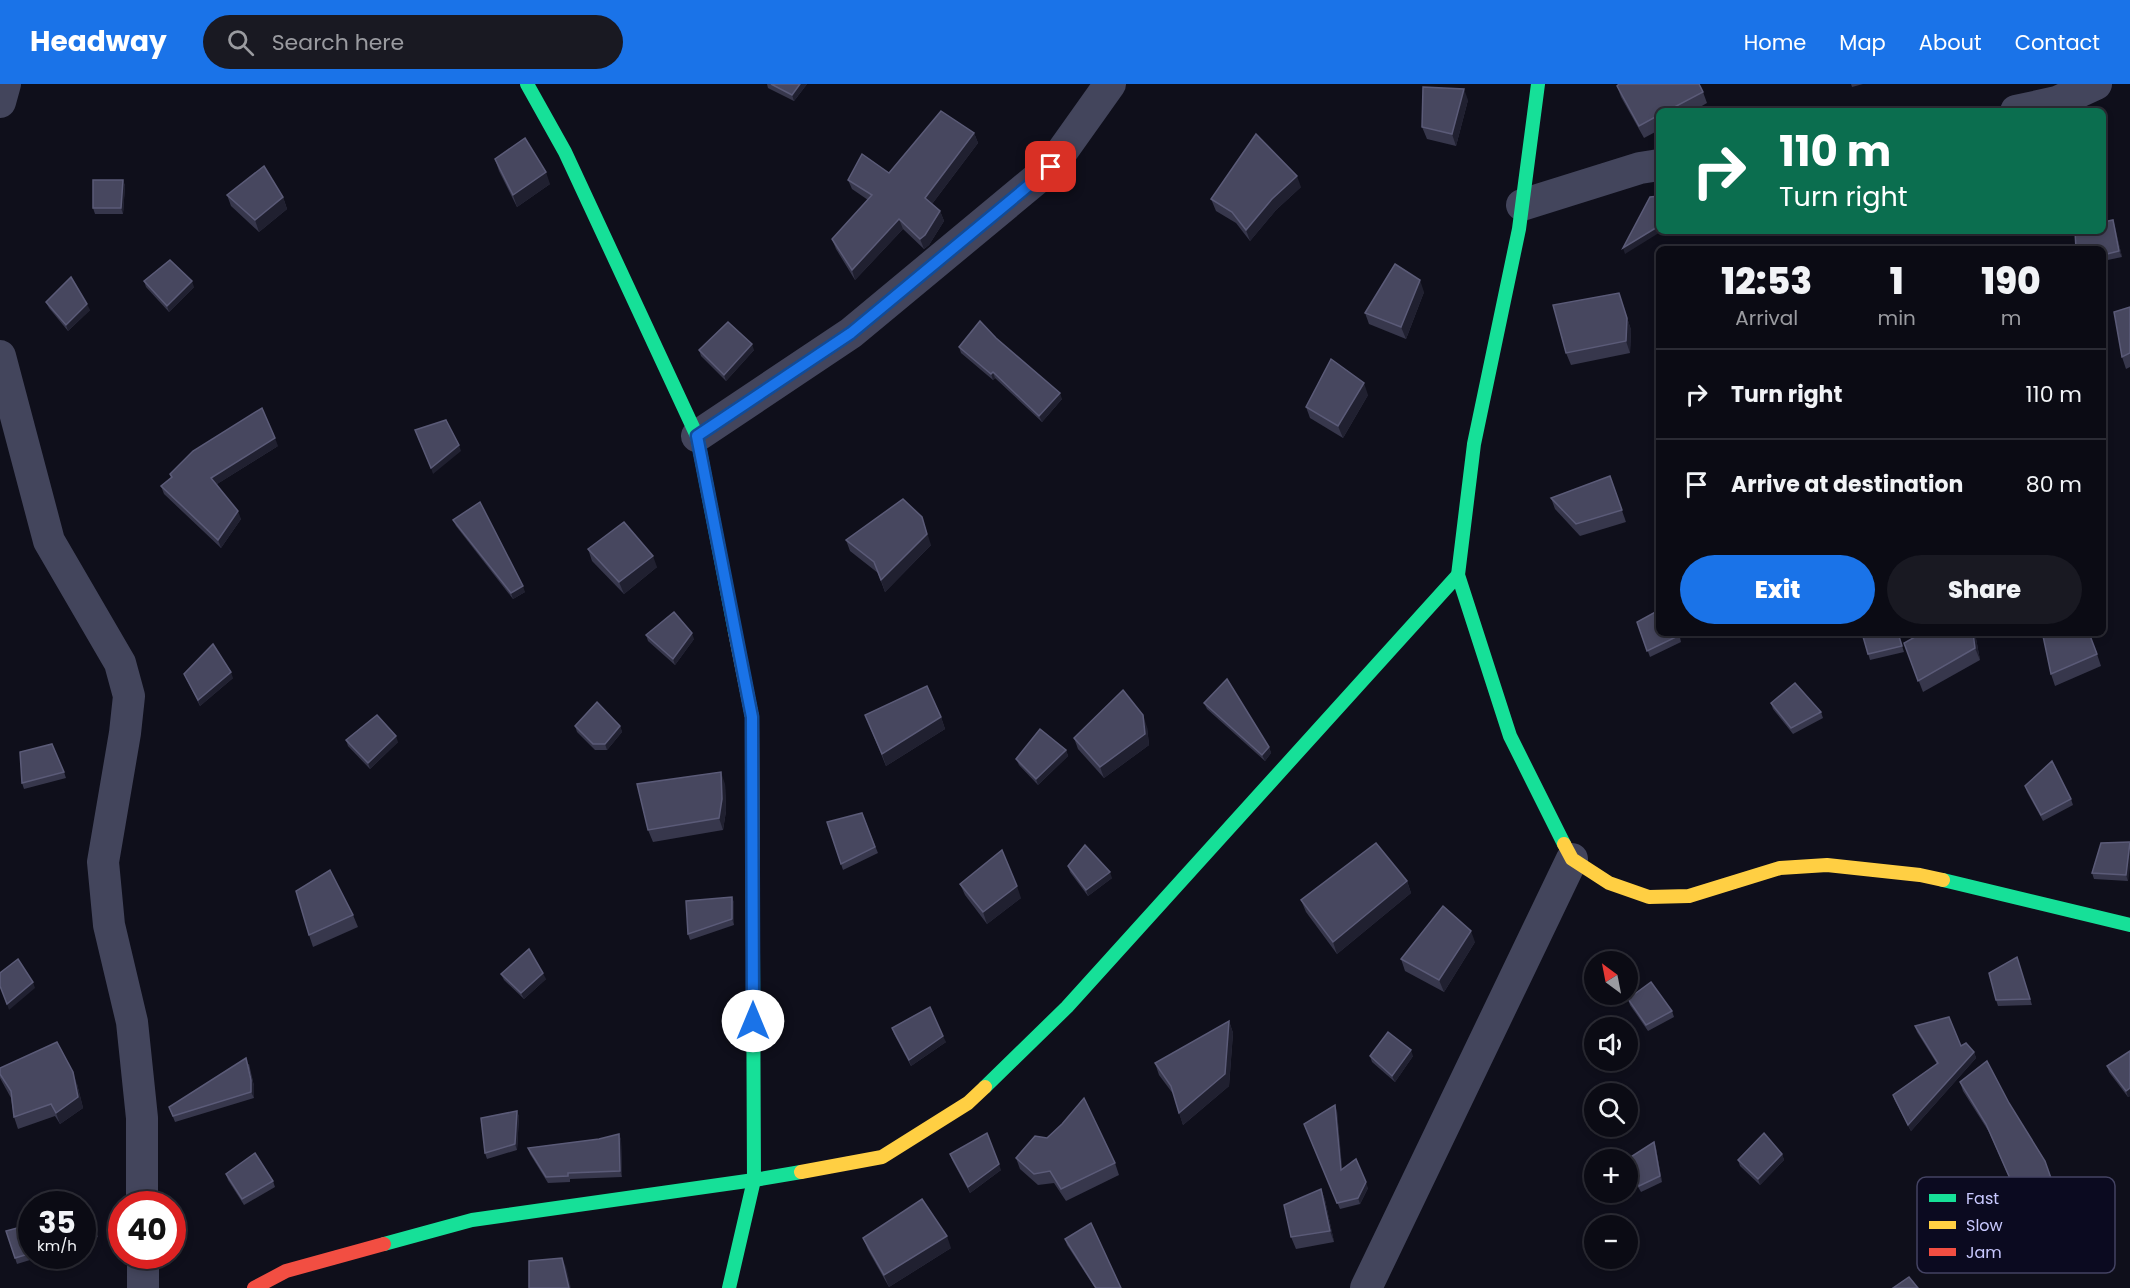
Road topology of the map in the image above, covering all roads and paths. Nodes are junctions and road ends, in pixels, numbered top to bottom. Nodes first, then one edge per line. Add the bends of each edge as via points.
1 (5, 84) edge
2 (526, 84) edge
3 (1110, 84) edge
4 (1538, 84) edge
5 (2096, 84) edge
6 (0, 102) edge
7 (2030, 108) edge
8 (1656, 165) edge
9 (1522, 205) junction
10 (0, 356) edge
11 (697, 436) junction
12 (1458, 575) junction
13 (1572, 859) junction
14 (2130, 925) edge
15 (754, 1180) junction
16 (142, 1191) edge
17 (143, 1269) edge
18 (143, 1288) edge
19 (254, 1288) edge
20 (729, 1288) edge
21 (1366, 1288) edge

1 - 6 street
2 - 11 street via 565,152
3 - 11 street via 1051,167 851,333
4 - 9 street
5 - 7 street via 2057,102
8 - 9 street
9 - 12 street via 1474,444
10 - 16 street via 49,541 120,663 129,696 103,862 109,925 132,1023 142,1118
11 - 15 street via 752,717
12 - 13 street via 1510,736
12 - 15 street via 1067,1007 968,1102 882,1156
13 - 14 street via 1609,884 1650,897 1689,896 1780,868 1827,865 1920,875
13 - 21 street
15 - 19 street via 472,1220 286,1271
15 - 20 street
17 - 18 street

